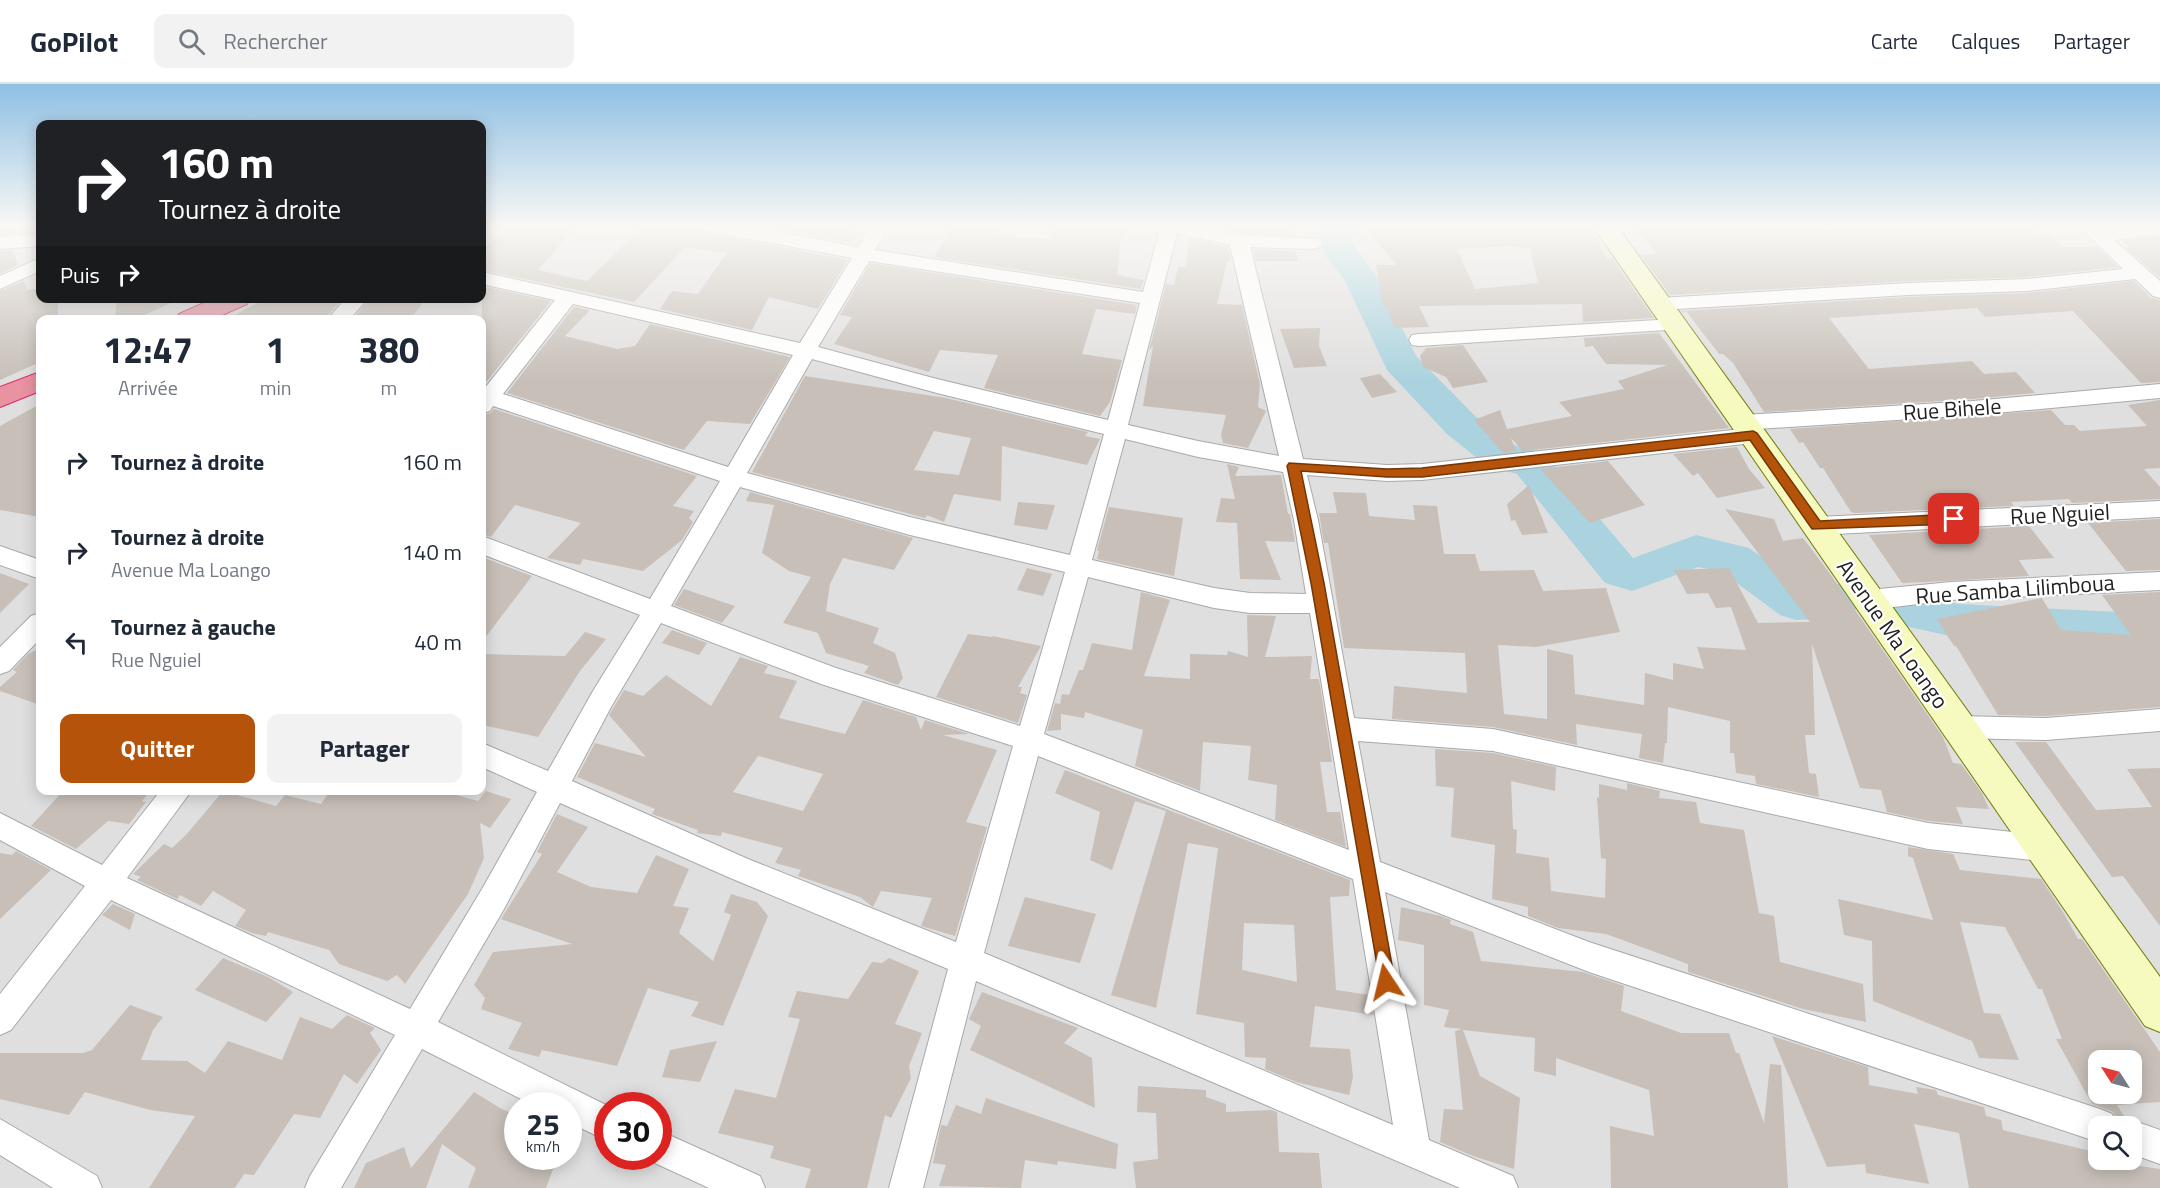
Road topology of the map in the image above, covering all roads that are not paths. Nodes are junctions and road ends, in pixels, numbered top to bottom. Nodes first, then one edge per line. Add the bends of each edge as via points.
1 (849, 278) edge
2 (1014, 278) edge
3 (1157, 278) edge
4 (1248, 278) edge
5 (1642, 278) edge
6 (2096, 278) edge
7 (2142, 278) edge
8 (486, 279) edge
9 (2160, 292) edge
10 (568, 297) junction
11 (1151, 299) junction
12 (227, 303) edge
13 (353, 303) edge
14 (1668, 314) junction
15 (199, 315) edge
16 (342, 315) edge
17 (1419, 340) dead end
18 (807, 351) junction
19 (36, 385) edge
20 (2160, 391) edge
21 (486, 397) edge
22 (0, 398) edge
23 (486, 400) edge
24 (1116, 429) junction
25 (1748, 429) junction
26 (1293, 466) junction
27 (734, 477) junction
28 (2160, 509) edge
29 (1817, 526) junction
30 (486, 547) edge
31 (0, 555) edge
32 (1077, 566) junction
33 (36, 568) edge
34 (2160, 580) edge
35 (1869, 600) junction
36 (1321, 604) junction
37 (656, 611) junction
38 (36, 627) edge
39 (0, 664) edge
40 (2160, 720) edge
41 (1958, 726) junction
42 (1343, 728) junction
43 (1029, 740) junction
44 (486, 757) edge
45 (554, 786) junction
46 (174, 795) edge
47 (0, 826) edge
48 (2042, 848) junction
49 (1368, 871) junction
50 (107, 883) junction
51 (966, 961) junction
52 (2157, 1004) edge
53 (0, 1019) edge
54 (414, 1028) junction
55 (594, 1117) edge
56 (2088, 1122) edge
57 (0, 1136) edge
58 (2142, 1141) edge
59 (2160, 1147) edge
60 (1413, 1151) junction
61 (672, 1153) edge
62 (1449, 1176) edge
63 (85, 1188) edge
64 (321, 1188) edge
65 (748, 1188) edge
66 (906, 1188) edge
67 (1501, 1188) edge

1 - 18 street
2 - 11 street
3 - 11 street
4 - 26 street
5 - 14 main road, Avenue Ma Loango
6 - 14 street via 2027,285 1908,289
7 - 9 street
8 - 10 street, Rue Bihele
10 - 18 street, Rue Bihele
10 - 21 street
11 - 24 street
12 - 15 highway
13 - 16 street
14 - 17 street
14 - 25 main road, Avenue Ma Loango
18 - 24 street, Rue Bihele
18 - 27 street
19 - 22 highway
20 - 25 street, Rue Bihele
23 - 27 street
24 - 26 street, Rue Bihele
24 - 32 street
25 - 26 street, Rue Bihele via 1422,472
25 - 29 main road, Avenue Ma Loango
26 - 36 street
27 - 32 street via 910,526
27 - 37 street
28 - 29 street, Rue Nguiel
29 - 35 main road, Avenue Ma Loango
30 - 37 street
31 - 33 street
32 - 36 street via 1214,598
32 - 43 street
34 - 35 street, Rue Samba Lilimboua
35 - 41 main road, Avenue Ma Loango
36 - 42 street
37 - 43 street via 830,677
37 - 45 street
38 - 39 street
40 - 41 street via 2046,729
41 - 48 main road, Avenue Ma Loango
42 - 48 street via 1493,740 1928,836
42 - 49 street
43 - 49 street
43 - 51 street
44 - 45 street
45 - 51 street via 738,868
45 - 54 street via 493,899
46 - 50 street
47 - 50 street
48 - 52 main road, Avenue Ma Loango
49 - 56 street via 1589,957
49 - 60 street
50 - 53 street
50 - 54 street
51 - 60 street
51 - 66 street
54 - 55 street
54 - 64 street
57 - 63 street
58 - 59 street
60 - 62 street
61 - 65 street
62 - 67 street

